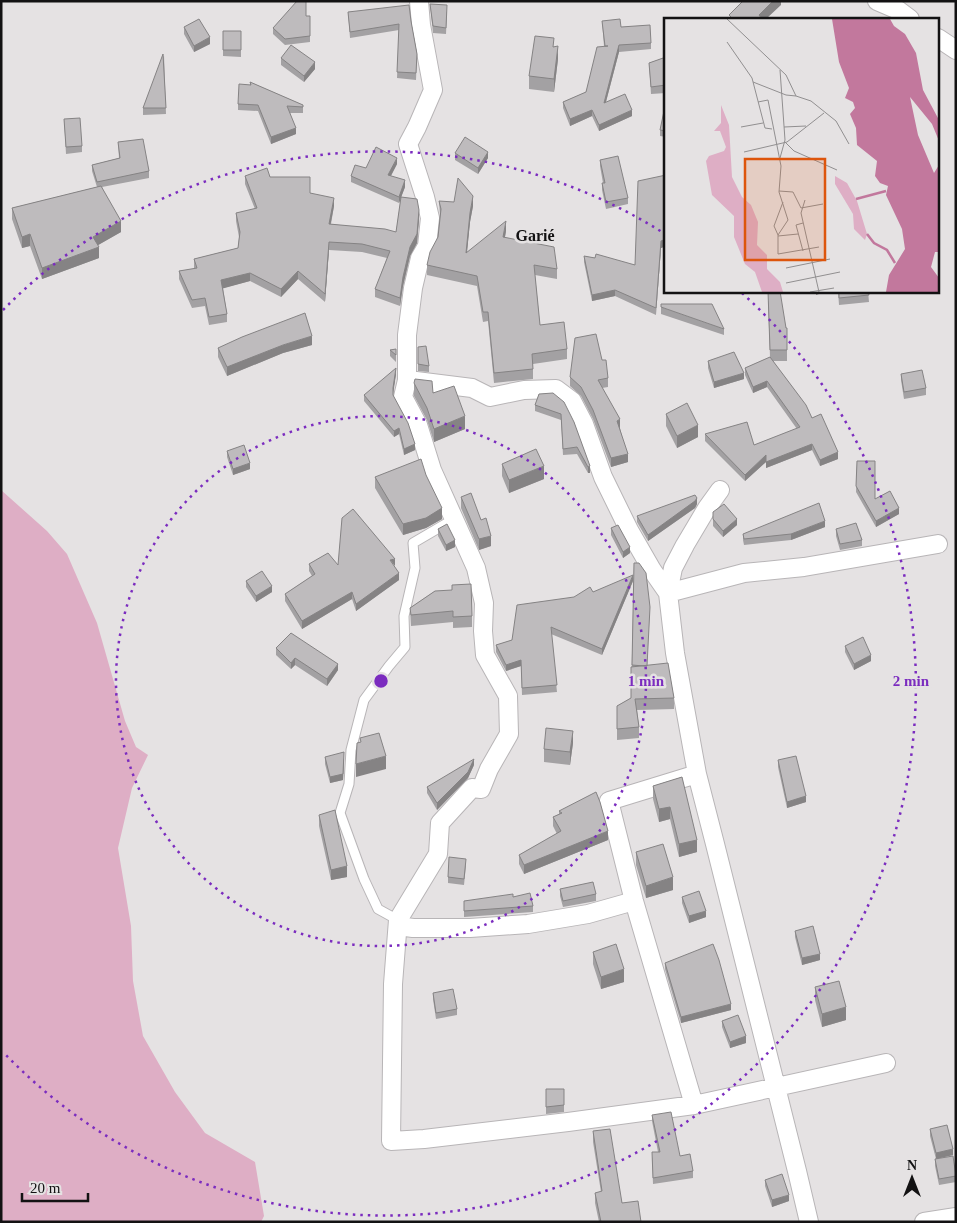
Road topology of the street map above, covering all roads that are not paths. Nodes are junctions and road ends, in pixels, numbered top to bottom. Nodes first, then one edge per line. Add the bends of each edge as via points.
1 (419, 1) edge
2 (876, 1) edge
3 (909, 18) edge
4 (940, 39) edge
5 (956, 50) edge
6 (407, 380) junction
7 (720, 490) dead end
8 (454, 519) junction
9 (938, 544) dead end
10 (668, 593) junction
11 (697, 774) junction
12 (634, 901) junction
13 (398, 923) junction
14 (886, 1063) dead end
15 (776, 1087) junction
16 (694, 1104) junction
17 (956, 1217) edge
18 (809, 1222) edge
19 (924, 1222) edge

1 - 6 street via 433,90 408,144 430,218 427,246 420,258 413,288 407,335
2 - 3 street
4 - 5 street
6 - 8 street via 403,397 418,425 432,470
6 - 10 street via 472,388 490,397 524,390 556,389 572,401 629,530
7 - 10 street via 673,568
8 - 13 street via 476,568 484,603 485,655 508,696 509,734 480,788 472,788 440,823 438,854
8 - 13 lane via 413,543 415,568 404,616 405,647 364,700 351,750 349,784 340,813 378,909
9 - 10 street via 804,567 744,573
10 - 11 street via 675,653
11 - 12 street via 609,801
11 - 15 street
12 - 13 street via 588,914 528,924 413,928
12 - 16 street
13 - 16 street via 393,984 391,1141 568,1122
14 - 15 street
15 - 16 street
15 - 18 street
17 - 19 street

